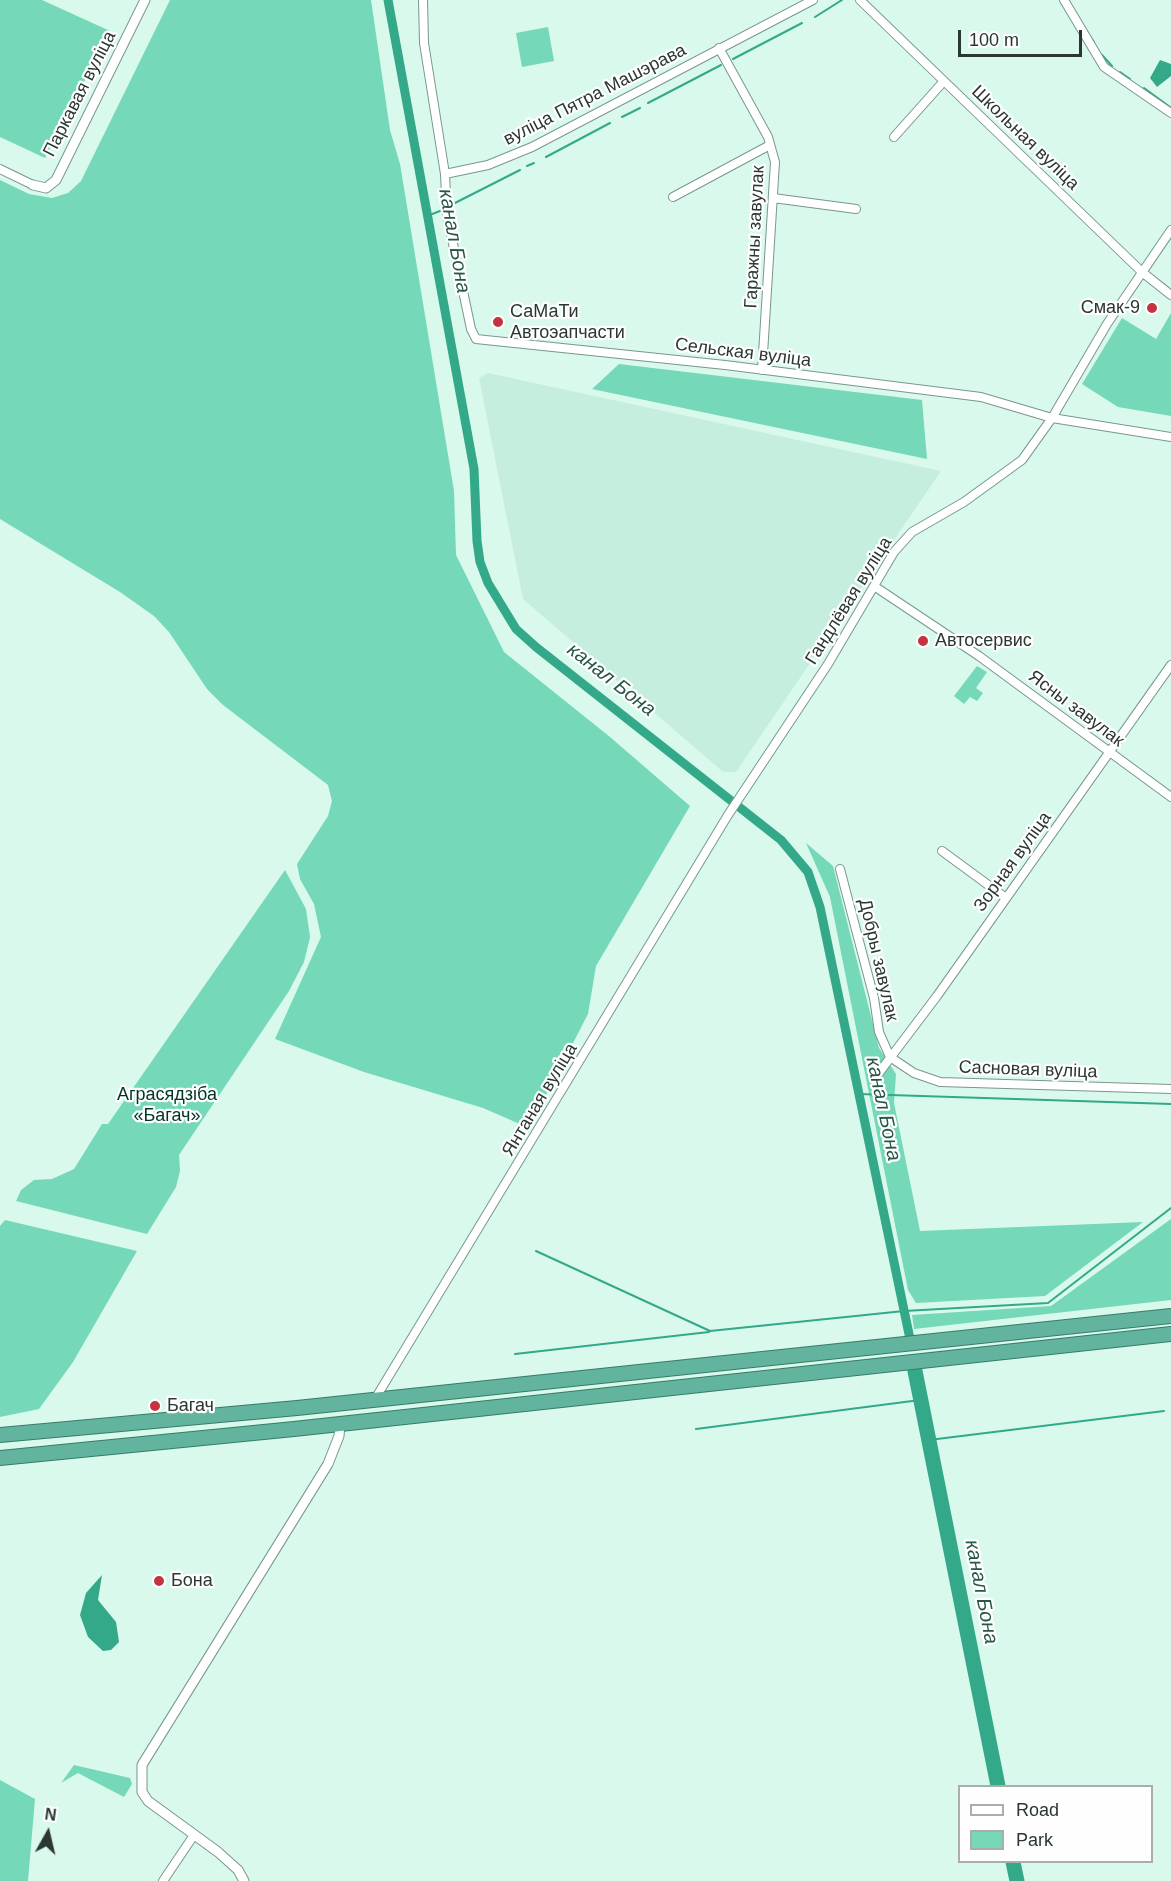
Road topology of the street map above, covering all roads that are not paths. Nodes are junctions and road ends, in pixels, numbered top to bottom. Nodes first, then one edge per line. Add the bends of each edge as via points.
1 (145, 0) edge
2 (423, 0) edge
3 (813, 0) edge
4 (860, 0) edge
5 (1064, 0) edge
6 (719, 48) junction
7 (944, 81) junction
8 (1171, 112) edge
9 (894, 137) dead end
10 (770, 145) junction
11 (0, 169) edge
12 (445, 174) junction
13 (33, 185) joint
14 (673, 197) dead end
15 (773, 198) junction
16 (856, 209) dead end
17 (1171, 230) edge
18 (1142, 272) junction
19 (1171, 295) edge
20 (762, 370) junction
21 (1052, 418) junction
22 (1171, 437) edge
23 (874, 586) junction
24 (1171, 665) edge
25 (1109, 752) junction
26 (1171, 797) edge
27 (728, 815) joint
28 (942, 852) dead end
29 (840, 869) dead end
30 (1006, 898) junction
31 (890, 1057) junction
32 (878, 1074) dead end
33 (1171, 1089) edge
34 (1171, 1316) edge
35 (1171, 1334) edge
36 (375, 1399) junction
37 (340, 1424) junction
38 (0, 1435) edge
39 (0, 1458) edge
40 (194, 1835) junction
41 (163, 1881) edge
42 (244, 1881) edge

1 - 13 street, Паркавая вуліца via 56,180 46,188
2 - 12 street via 424,43
3 - 6 street, вуліца Пятра Машэрава
4 - 7 street, Школьная вуліца
5 - 8 street via 1104,67
6 - 10 street, Гаражны завулак
6 - 12 street, вуліца Пятра Машэрава via 532,147 488,165
7 - 9 street
7 - 18 street, Школьная вуліца
10 - 14 street
10 - 15 street, Гаражны завулак via 775,162
11 - 13 street
12 - 20 street, Сельская вуліца via 447,215 476,339
15 - 16 street
15 - 20 street, Гаражны завулак
17 - 18 street, Гандлёвая вуліца
18 - 19 street, Школьная вуліца
18 - 21 street, Гандлёвая вуліца
20 - 21 street, Сельская вуліца via 981,397
21 - 22 street, Сельская вуліца
21 - 23 street, Гандлёвая вуліца via 1022,460 901,542
23 - 25 street, Ясны завулак via 979,656
23 - 27 street, Гандлёвая вуліца via 828,664
24 - 25 street, Зорная вуліца
25 - 26 street, Ясны завулак
25 - 30 street, Зорная вуліца
27 - 36 street, Янтаная вуліца
28 - 30 street
29 - 31 street, Добры завулак via 874,998 879,1032
30 - 31 street, Зорная вуліца
31 - 32 street, Зорная вуліца
31 - 33 street, Сасновая вуліца via 914,1073 940,1082
34 - 36 highway
35 - 37 highway
36 - 38 highway
37 - 39 highway
37 - 40 street via 328,1464 142,1765 142,1792 148,1801
40 - 41 street
40 - 42 street via 238,1870

